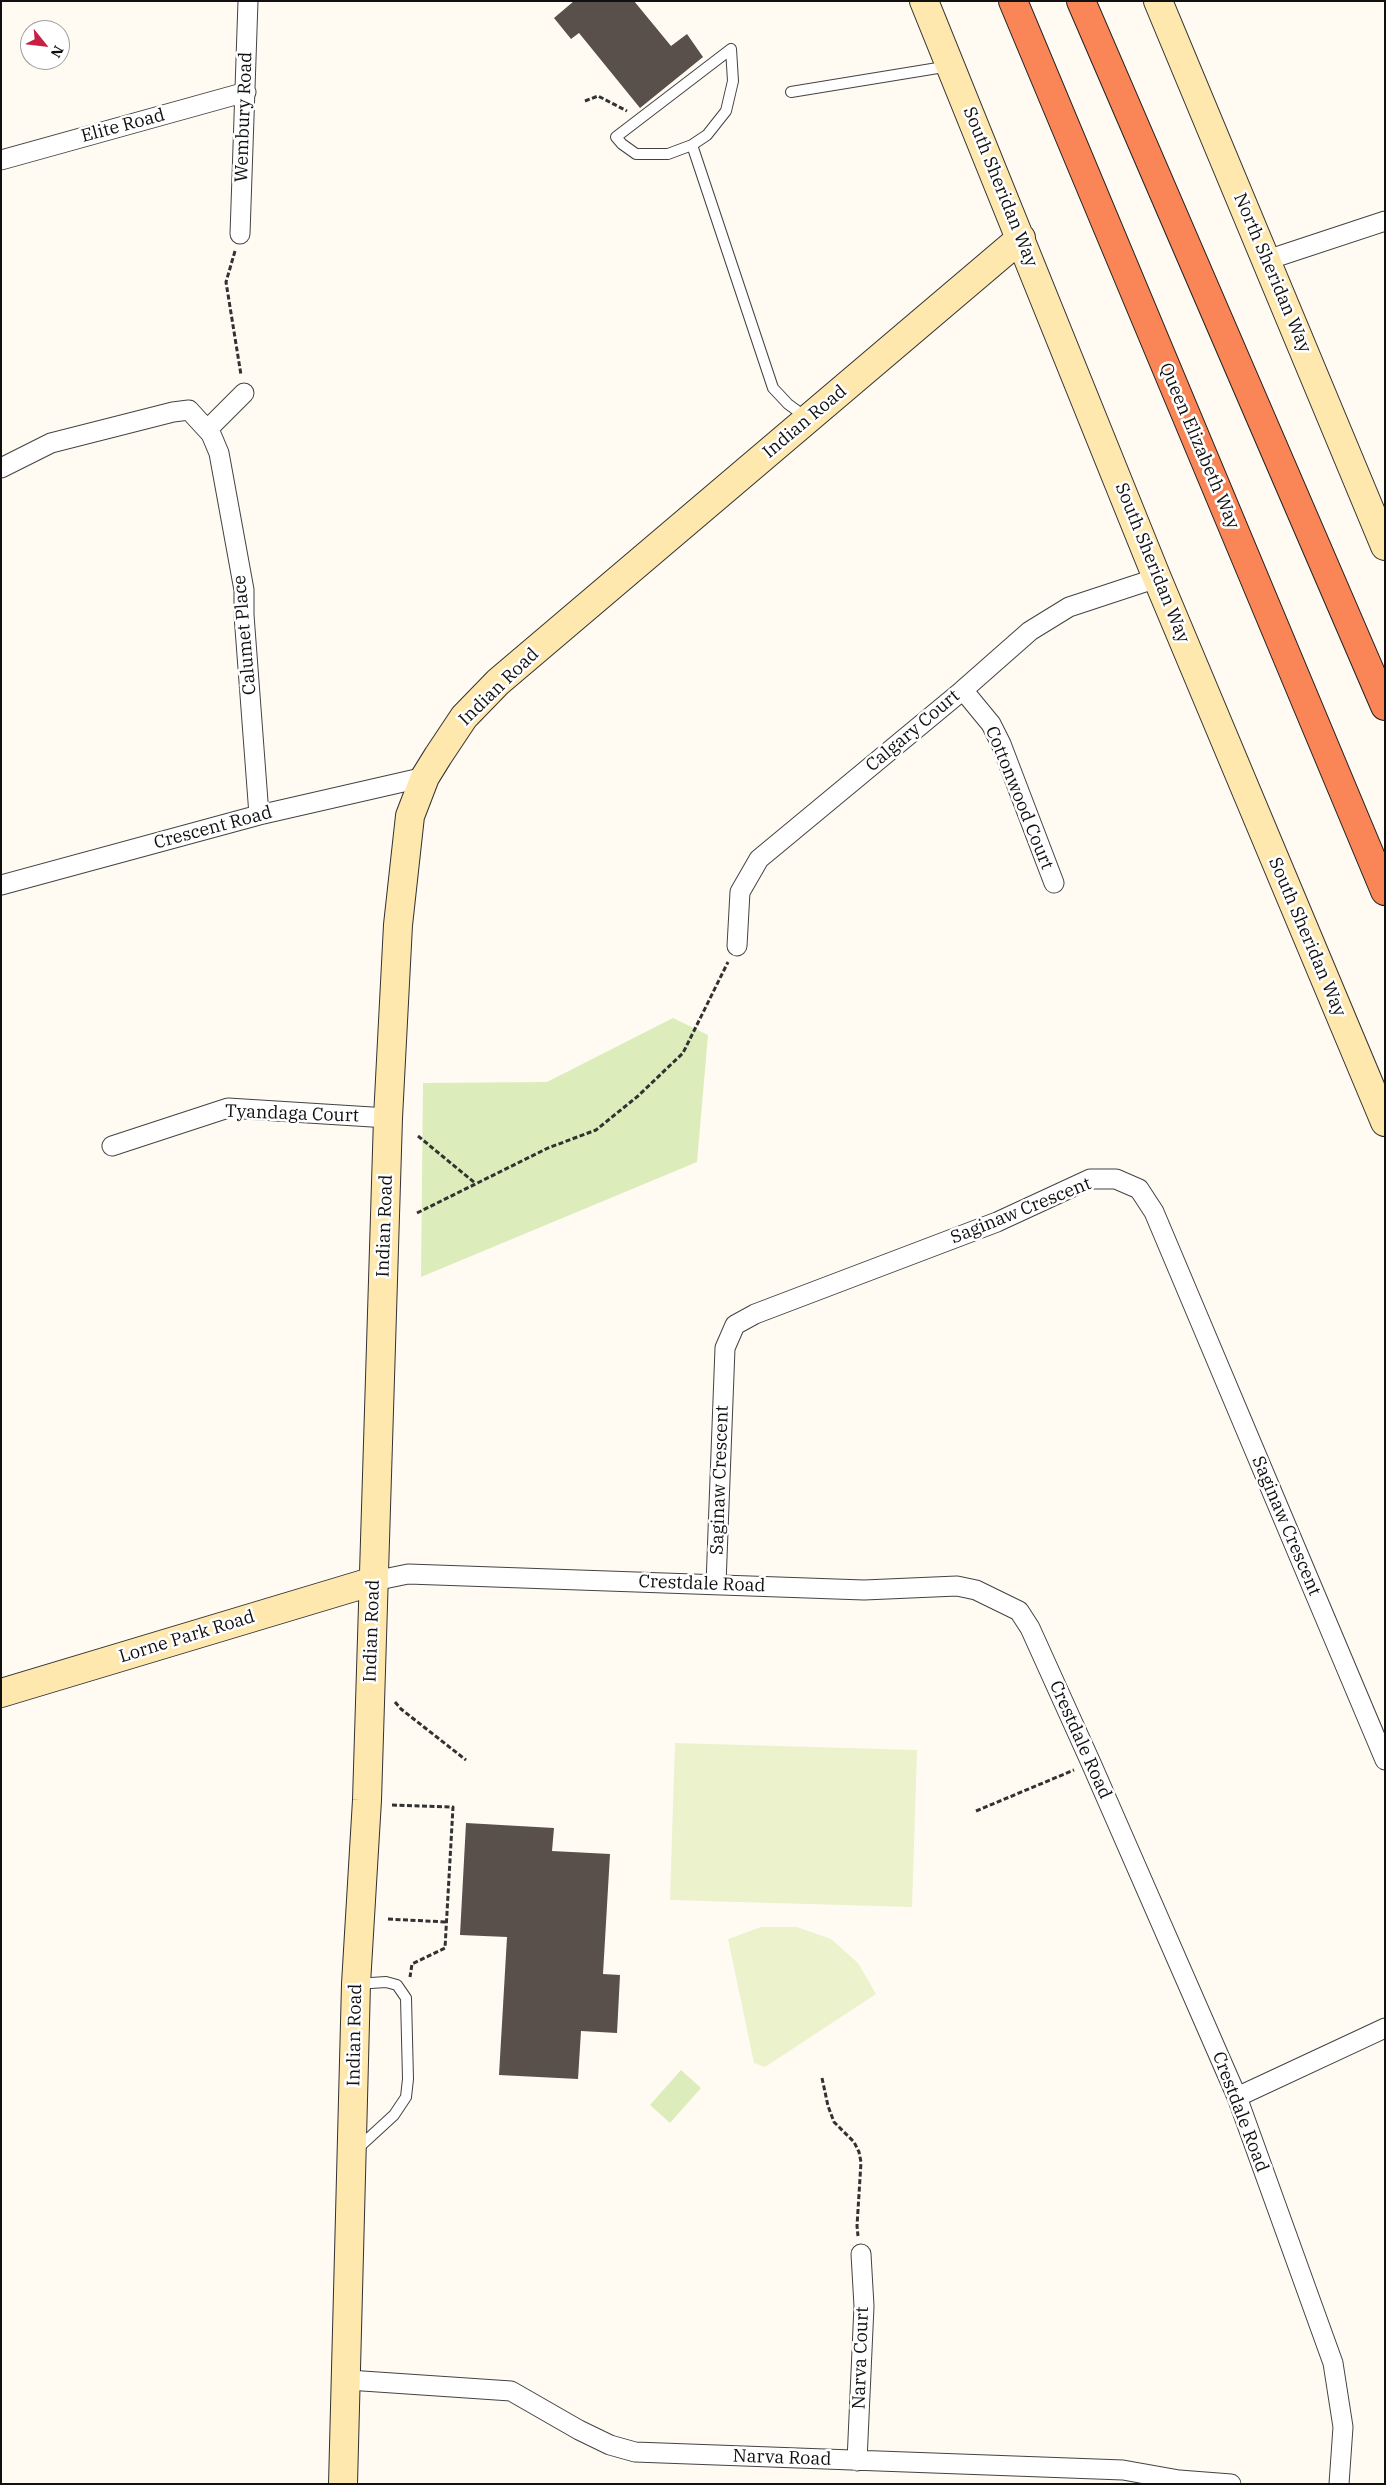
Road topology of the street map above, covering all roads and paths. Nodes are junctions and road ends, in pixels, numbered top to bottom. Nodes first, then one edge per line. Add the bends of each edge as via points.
1 (248, 1) edge
2 (924, 1) edge
3 (1013, 1) edge
4 (1081, 1) edge
5 (1158, 1) edge
6 (951, 66) junction
7 (246, 92) junction
8 (791, 92) dead end
9 (585, 101) dead end
10 (640, 119) junction
11 (692, 145) junction
12 (1, 160) edge
13 (1385, 221) edge
14 (240, 234) joint
15 (1021, 238) junction
16 (1267, 260) junction
17 (244, 393) joint
18 (808, 419) junction
19 (208, 429) junction
20 (1, 468) edge
21 (1385, 546) edge
22 (1157, 578) junction
23 (964, 690) junction
24 (1385, 706) edge
25 (425, 777) junction
26 (259, 815) junction
27 (1054, 883) dead end
28 (1, 885) edge
29 (1385, 891) edge
30 (737, 946) joint
31 (388, 1118) junction
32 (1385, 1122) edge
33 (418, 1136) dead end
34 (112, 1146) dead end
35 (475, 1182) junction
36 (417, 1213) dead end
37 (374, 1582) junction
38 (716, 1584) junction
39 (1, 1693) edge
40 (396, 1702) dead end
41 (466, 1760) dead end
42 (1385, 1760) edge
43 (1091, 1763) junction
44 (392, 1805) dead end
45 (976, 1811) dead end
46 (388, 1919) dead end
47 (447, 1922) junction
48 (356, 1984) junction
49 (406, 1998) junction
50 (1385, 2028) edge
51 (822, 2078) dead end
52 (1237, 2098) junction
53 (352, 2153) junction
54 (861, 2254) joint
55 (348, 2380) junction
56 (857, 2461) junction
57 (343, 2484) edge
58 (1230, 2484) edge
59 (1339, 2484) edge

1 - 7 street, Wembury Road
2 - 6 street, South Sheridan Way
3 - 29 highway, Queen Elizabeth Way
4 - 24 highway
5 - 16 street, North Sheridan Way
6 - 8 lane
6 - 15 street, South Sheridan Way
7 - 12 street, Elite Road
7 - 14 street, Wembury Road
9 - 10 path via 598,96
10 - 11 lane via 616,137 636,154 668,154
10 - 11 lane via 731,49 733,81 726,110 707,134
11 - 18 lane via 773,388
13 - 16 street
14 - 17 path via 226,282
15 - 18 street, Indian Road
15 - 22 street, South Sheridan Way
16 - 21 street, North Sheridan Way
17 - 19 street
18 - 25 street, Indian Road via 498,682 464,717
19 - 20 street, Calumet Place via 189,410 173,412 51,443
19 - 26 street, Calumet Place via 219,453 244,590
22 - 23 street, Calgary Court via 1069,607 1030,631
22 - 32 street, South Sheridan Way
23 - 27 street, Cottonwood Court via 991,724 1001,744
23 - 30 street, Calgary Court via 759,859 740,892
25 - 26 street, Crescent Road
25 - 31 street, Indian Road via 410,816 398,925
26 - 28 street, Crescent Road
30 - 35 path via 683,1053 638,1096 596,1130
31 - 34 street, Tyandaga Court via 228,1108
31 - 37 street, Indian Road
33 - 35 path
35 - 36 path
37 - 38 street, Crestdale Road via 408,1574
37 - 39 street, Lorne Park Road
37 - 48 street, Indian Road via 367,1800
38 - 42 street, Saginaw Crescent via 725,1348 735,1325 755,1314 996,1222 1090,1179 1116,1179 1139,1189 1154,1212
38 - 43 street, Crestdale Road via 864,1590 957,1586 999,1600 1018,1611 1030,1628
40 - 41 path
43 - 45 path
43 - 52 street, Crestdale Road
44 - 47 path via 453,1807
46 - 47 path
47 - 49 path via 445,1948 412,1964
48 - 49 lane via 386,1982 397,1985
48 - 53 street, Indian Road
49 - 53 lane via 406,2097 394,2115
50 - 52 street
51 - 54 path via 834,2122 854,2142 859,2152 857,2226
52 - 59 street, Crestdale Road via 1333,2363 1343,2426
53 - 55 street, Indian Road
54 - 56 street, Narva Court via 864,2306
55 - 56 street, Narva Road via 511,2391 578,2430 635,2452
55 - 57 street, Indian Road
56 - 58 street, Narva Road via 1123,2470 1179,2480

